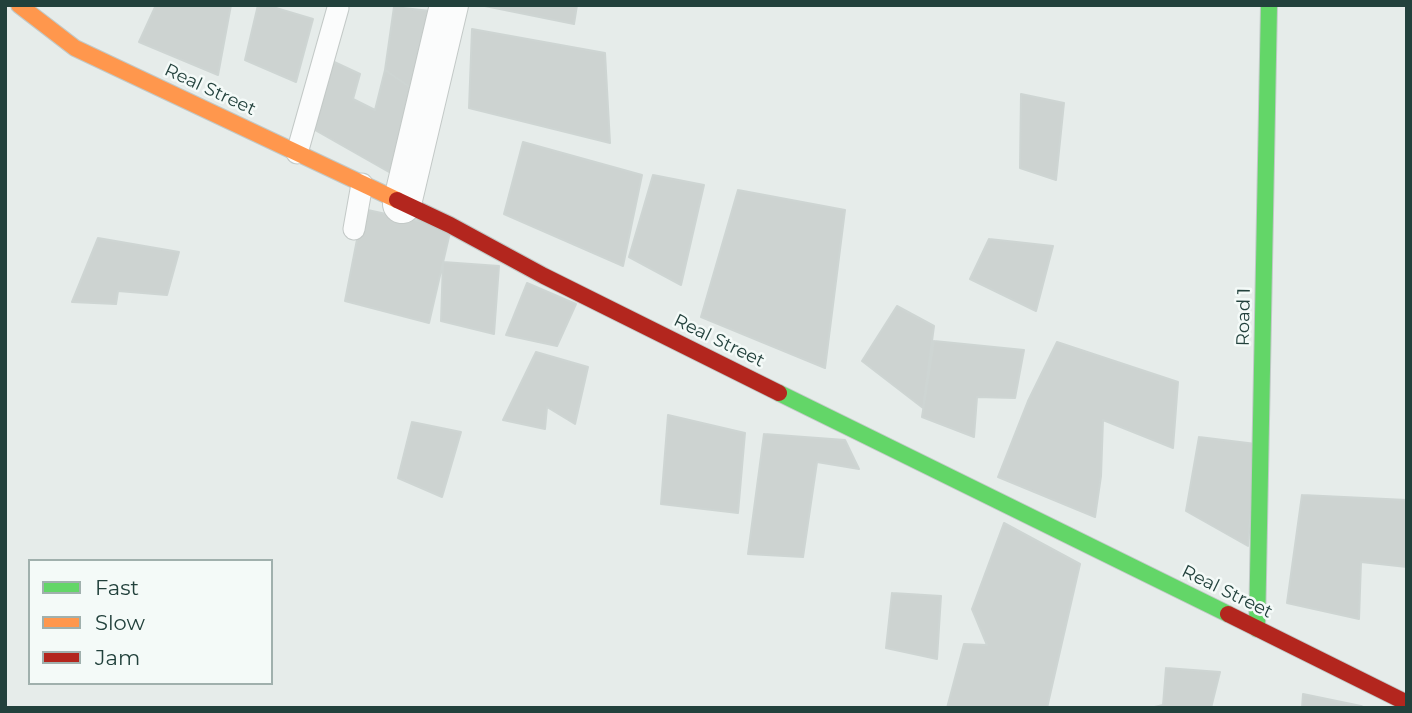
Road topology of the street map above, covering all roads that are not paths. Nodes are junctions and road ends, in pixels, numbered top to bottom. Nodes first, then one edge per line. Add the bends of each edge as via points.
1 (19, 5) edge
2 (449, 5) edge
3 (1269, 5) edge
4 (338, 8) dead end
5 (297, 153) junction
6 (362, 184) junction
7 (402, 204) junction
8 (354, 229) dead end
9 (1257, 629) junction
10 (1407, 703) edge

1 - 5 street, Real Street via 75,48
2 - 7 street
3 - 9 street, Road 1
4 - 5 lane
5 - 6 street, Real Street
6 - 7 street, Real Street
6 - 8 lane
7 - 9 street, Real Street
9 - 10 street, Real Street

